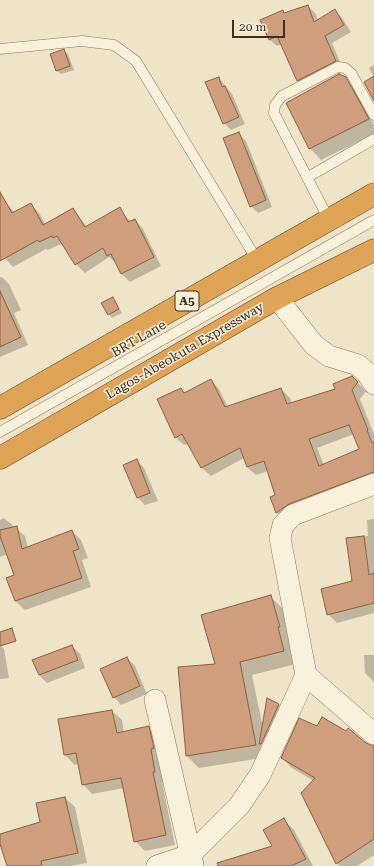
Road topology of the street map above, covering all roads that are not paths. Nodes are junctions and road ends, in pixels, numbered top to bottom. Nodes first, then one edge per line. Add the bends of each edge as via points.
1 (0, 49) edge
2 (374, 115) edge
3 (374, 139) edge
4 (308, 177) junction
5 (374, 194) edge
6 (329, 220) junction
7 (374, 220) edge
8 (374, 250) edge
9 (257, 260) junction
10 (277, 298) junction
11 (374, 384) edge
12 (0, 408) edge
13 (0, 432) edge
14 (0, 458) edge
15 (374, 484) edge
16 (306, 675) junction
17 (156, 700) dead end
18 (374, 734) edge
19 (192, 860) edge
20 (157, 866) edge

1 - 9 lane via 82,40 114,45 136,61
2 - 4 lane via 351,73 345,68 338,67 282,96 275,105 274,113
3 - 4 lane
4 - 6 lane
5 - 6 highway, A5
6 - 9 highway, A5
7 - 13 lane, BRT Lane
8 - 10 highway, Lagos-Abeokuta Expressway
9 - 12 highway, A5
10 - 11 street via 314,345 329,356 358,365
10 - 14 highway, Lagos-Abeokuta Expressway
15 - 16 street via 293,515 282,525 280,538
16 - 18 street
16 - 19 street via 260,775 239,806
17 - 19 street
19 - 20 street

